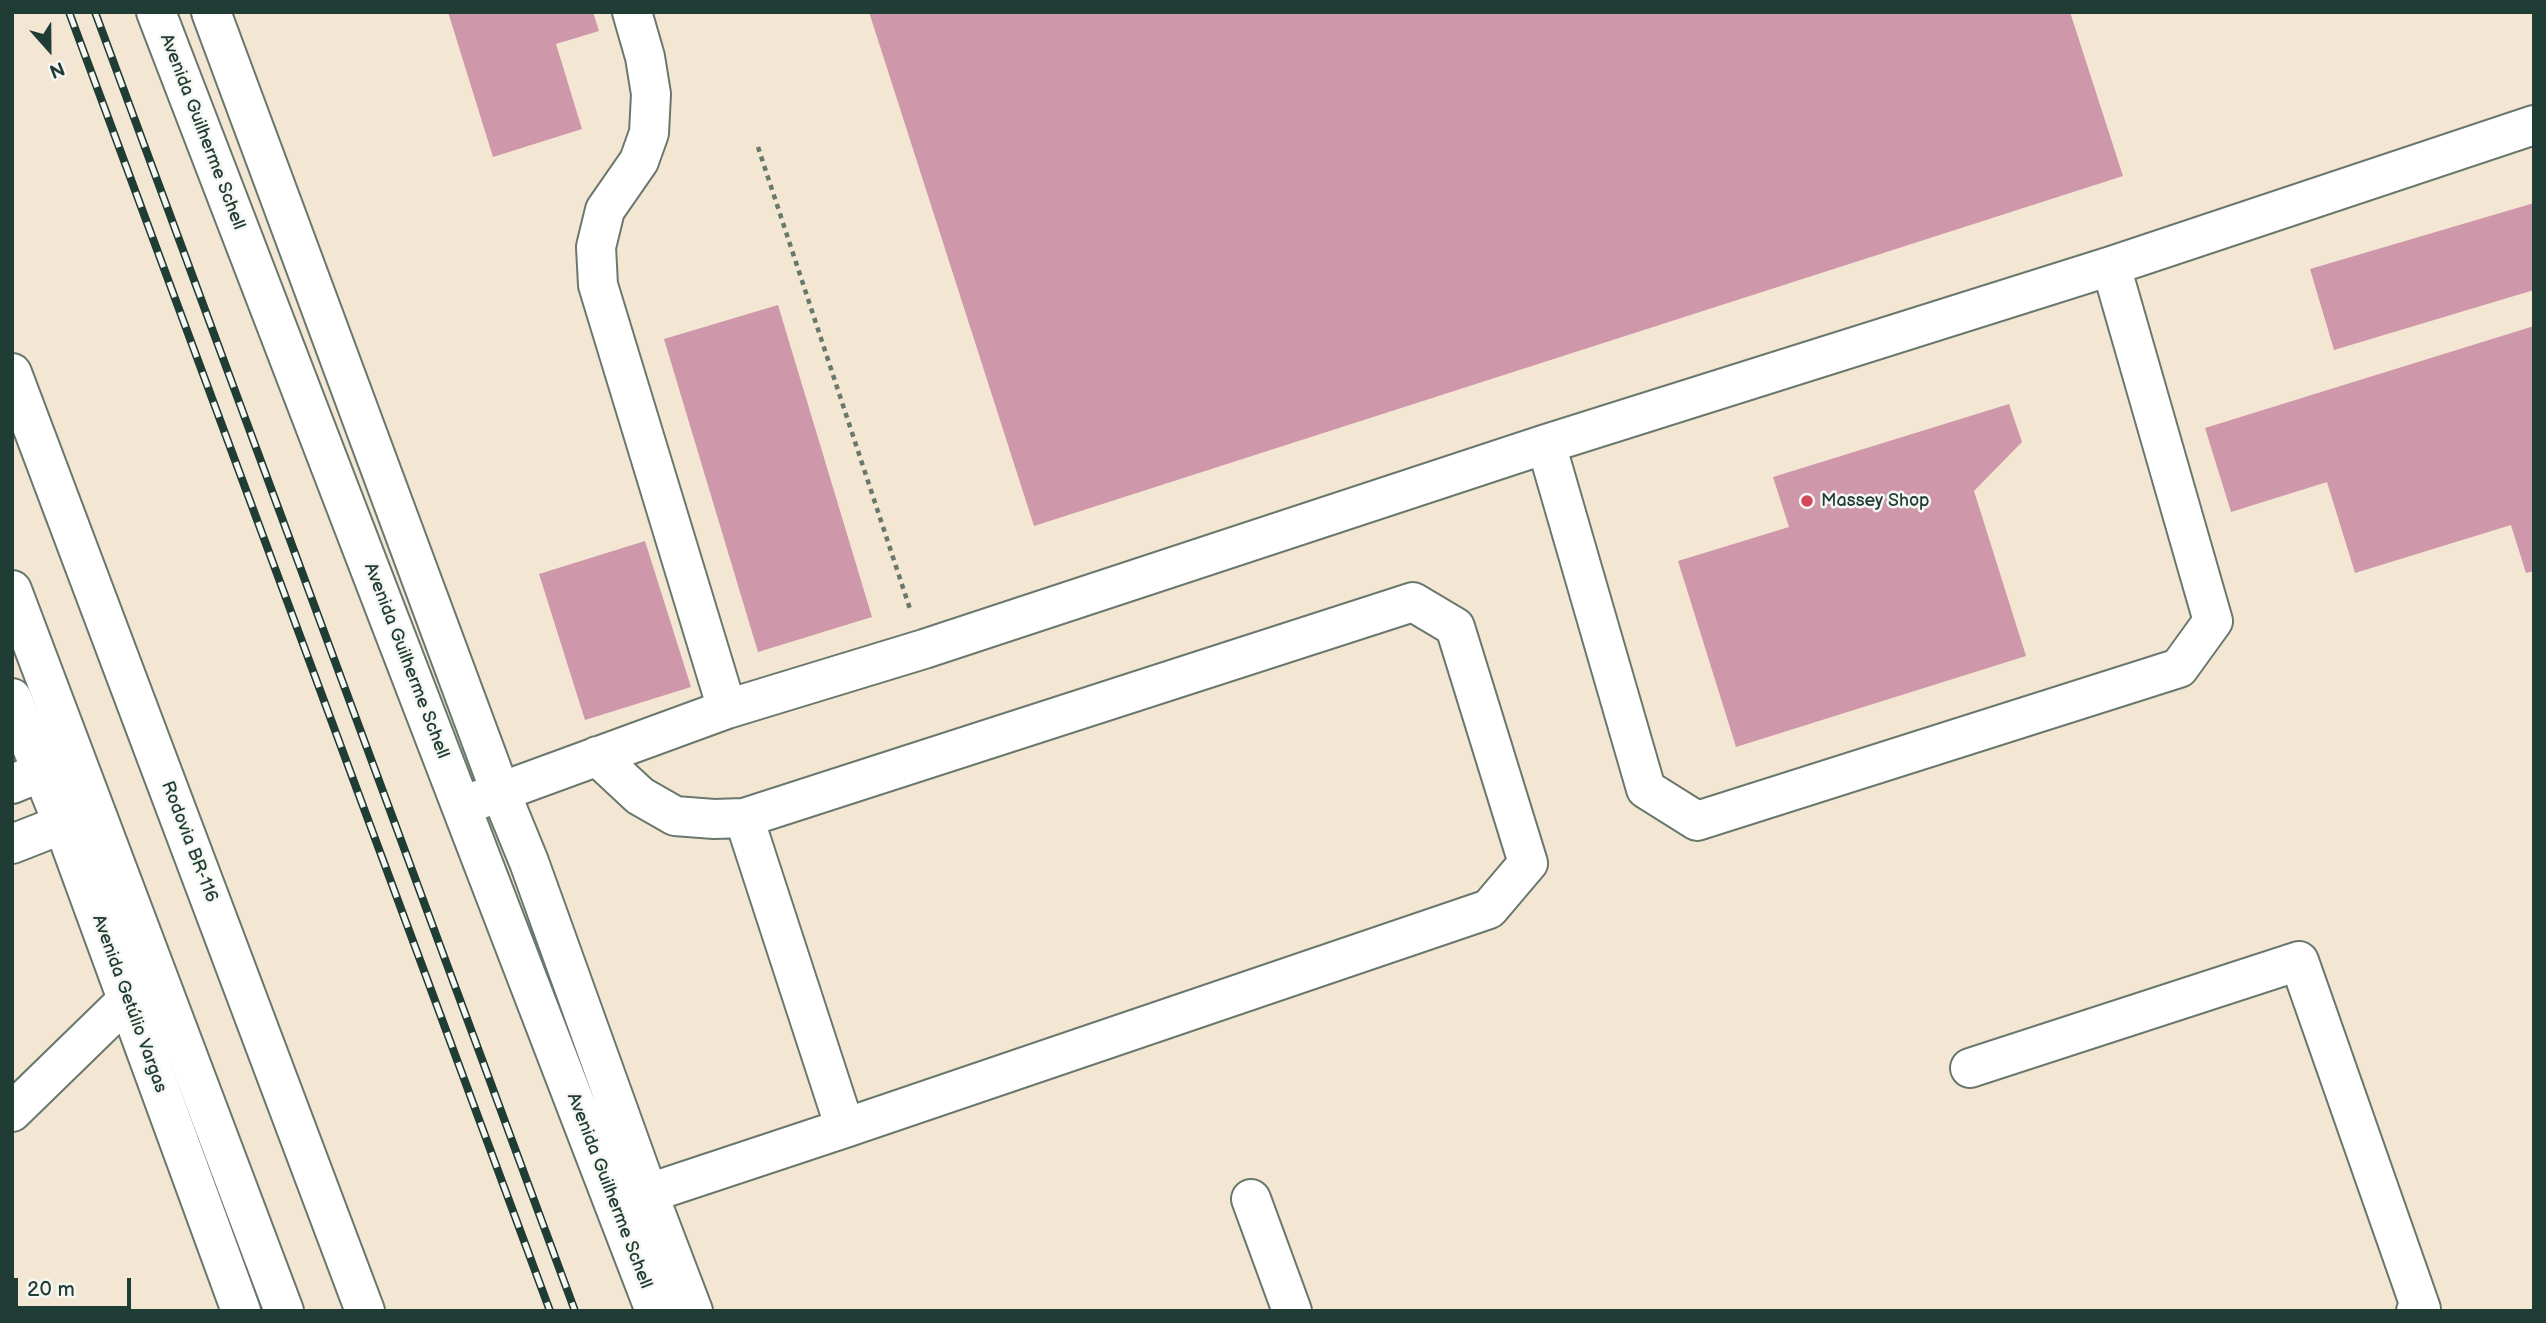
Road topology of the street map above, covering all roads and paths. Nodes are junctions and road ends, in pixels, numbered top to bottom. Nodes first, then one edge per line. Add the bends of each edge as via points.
1 (156, 12) edge
2 (211, 12) edge
3 (632, 12) edge
4 (2534, 125) edge
5 (758, 147) dead end
6 (2111, 266) junction
7 (12, 373) edge
8 (1546, 444) junction
9 (12, 590) edge
10 (924, 649) junction
11 (12, 698) edge
12 (727, 709) junction
13 (597, 756) junction
14 (27, 778) edge
15 (500, 791) junction
16 (462, 806) junction
17 (744, 818) junction
18 (63, 824) junction
19 (12, 844) edge
20 (127, 1000) junction
21 (1970, 1068) dead end
22 (12, 1112) edge
23 (845, 1128) junction
24 (631, 1198) junction
25 (1251, 1199) dead end
26 (2420, 1310) edge
27 (241, 1311) edge
28 (284, 1311) edge
29 (366, 1311) edge
30 (655, 1311) edge
31 (693, 1311) edge
32 (1292, 1311) edge

1 - 16 main road, Avenida Guilherme Schell
2 - 15 main road, Avenida Guilherme Schell
3 - 12 main road via 651,94 649,133 639,161 605,210 596,247 598,285
4 - 6 main road
5 - 10 path
6 - 8 main road
6 - 8 main road via 2213,621 2179,668 1697,821 1646,789
7 - 29 main road, Rodovia BR-116
8 - 10 main road
9 - 28 main road
10 - 12 main road
11 - 14 main road, Avenida Getúlio Vargas
12 - 13 main road
13 - 15 main road
13 - 17 main road via 640,796 675,816
14 - 18 main road, Avenida Getúlio Vargas
15 - 16 main road
15 - 24 main road, Avenida Guilherme Schell via 529,862
16 - 24 main road, Avenida Guilherme Schell
17 - 23 main road
17 - 23 main road via 1413,602 1455,627 1528,863 1489,909
18 - 19 main road
18 - 20 main road, Avenida Getúlio Vargas
20 - 22 main road
20 - 27 main road, Avenida Getúlio Vargas
21 - 26 main road via 2299,961
23 - 24 main road
24 - 30 main road, Avenida Guilherme Schell
24 - 31 main road, Avenida Guilherme Schell
25 - 32 main road

